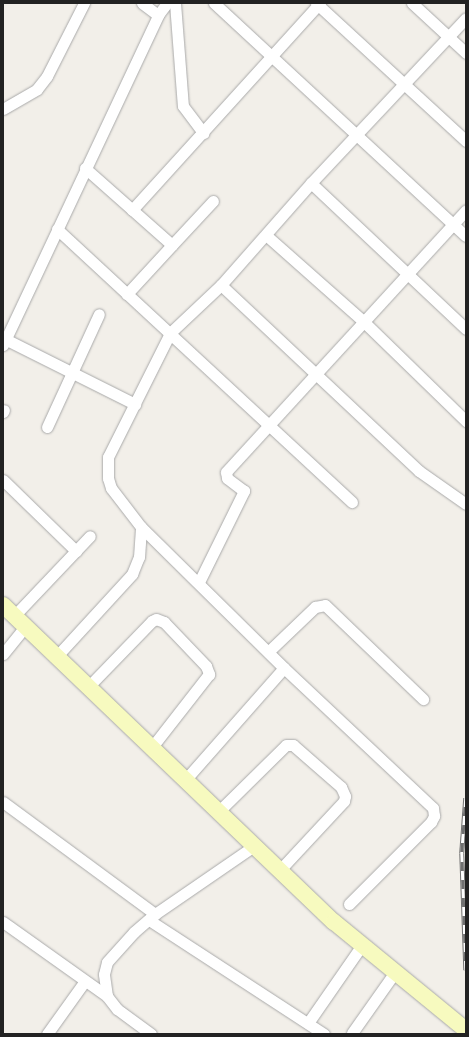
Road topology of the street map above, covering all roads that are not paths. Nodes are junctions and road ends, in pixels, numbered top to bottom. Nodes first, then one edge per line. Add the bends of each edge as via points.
1 (84, 3) edge
2 (142, 3) edge
3 (166, 3) edge
4 (175, 3) edge
5 (214, 3) edge
6 (412, 3) edge
7 (318, 4) edge
8 (158, 15) junction
9 (466, 18) edge
10 (448, 37) junction
11 (466, 53) edge
12 (272, 57) junction
13 (404, 84) junction
14 (3, 109) edge
15 (203, 133) junction
16 (356, 135) junction
17 (466, 141) edge
18 (85, 168) junction
19 (311, 183) junction
20 (213, 201) dead end
21 (132, 210) junction
22 (466, 210) edge
23 (453, 224) junction
24 (57, 229) junction
25 (267, 236) junction
26 (466, 236) edge
27 (172, 245) junction
28 (407, 274) junction
29 (221, 285) junction
30 (128, 294) junction
31 (99, 314) dead end
32 (363, 321) junction
33 (466, 329) edge
34 (170, 333) junction
35 (4, 340) edge
36 (73, 373) junction
37 (315, 373) junction
38 (135, 404) junction
39 (466, 420) edge
40 (271, 425) junction
41 (47, 427) dead end
42 (3, 480) edge
43 (352, 502) dead end
44 (466, 504) edge
45 (141, 527) junction
46 (90, 536) dead end
47 (76, 551) junction
48 (199, 582) junction
49 (14, 616) edge
50 (269, 651) junction
51 (3, 654) edge
52 (56, 656) junction
53 (284, 668) junction
54 (88, 687) junction
55 (423, 699) dead end
56 (152, 747) junction
57 (186, 779) junction
58 (3, 802) edge
59 (218, 812) junction
60 (254, 846) junction
61 (280, 870) junction
62 (349, 904) dead end
63 (152, 917) junction
64 (3, 922) edge
65 (362, 945) junction
66 (395, 972) junction
67 (86, 981) junction
68 (108, 996) junction
69 (308, 1023) junction
70 (466, 1030) edge
71 (352, 1033) dead end
72 (47, 1034) edge
73 (151, 1034) edge
74 (324, 1034) edge

1 - 14 street via 47,76 37,89
2 - 8 street
3 - 8 street
4 - 15 street via 183,106
5 - 12 street
6 - 10 street
7 - 12 street
7 - 13 street
8 - 18 street
9 - 10 street
10 - 11 street
10 - 13 street
12 - 15 street
12 - 16 street
13 - 16 street
13 - 17 street
15 - 21 street
16 - 19 street
16 - 23 street
18 - 21 street
18 - 24 street
19 - 25 street
19 - 28 street
20 - 27 street
21 - 27 street
22 - 23 street
23 - 26 street
23 - 28 street
24 - 30 street
24 - 35 street
25 - 29 street
25 - 32 street
27 - 30 street
28 - 32 street
28 - 33 street
29 - 34 street
29 - 37 street
30 - 34 street
31 - 36 street
32 - 37 street
32 - 39 street
34 - 38 street
34 - 40 street
35 - 36 street
36 - 38 street
36 - 41 street
37 - 40 street
37 - 44 street via 419,471
38 - 45 street via 108,457 108,478 111,488
40 - 43 street
40 - 48 street via 226,472 227,478 244,491
42 - 47 street
45 - 48 street
45 - 52 street via 140,557 132,574
46 - 47 street
47 - 49 street
48 - 50 street
49 - 51 street
49 - 52 street
50 - 53 street
50 - 55 street via 315,607 324,605
52 - 54 street
53 - 57 street
53 - 62 street via 433,808 434,816 431,822
54 - 56 street
54 - 56 street via 152,621 156,619 164,622 206,666 209,674
56 - 57 street
57 - 59 street
58 - 63 street
59 - 60 street
59 - 61 street via 286,745 294,745 341,787 345,796 344,801
60 - 61 street
60 - 63 street
61 - 65 street
63 - 68 street via 107,962 104,974
63 - 69 street
64 - 67 street
65 - 66 street
65 - 69 street
66 - 70 street
66 - 71 street
67 - 68 street
67 - 72 street
68 - 73 street via 118,1010
69 - 74 street

